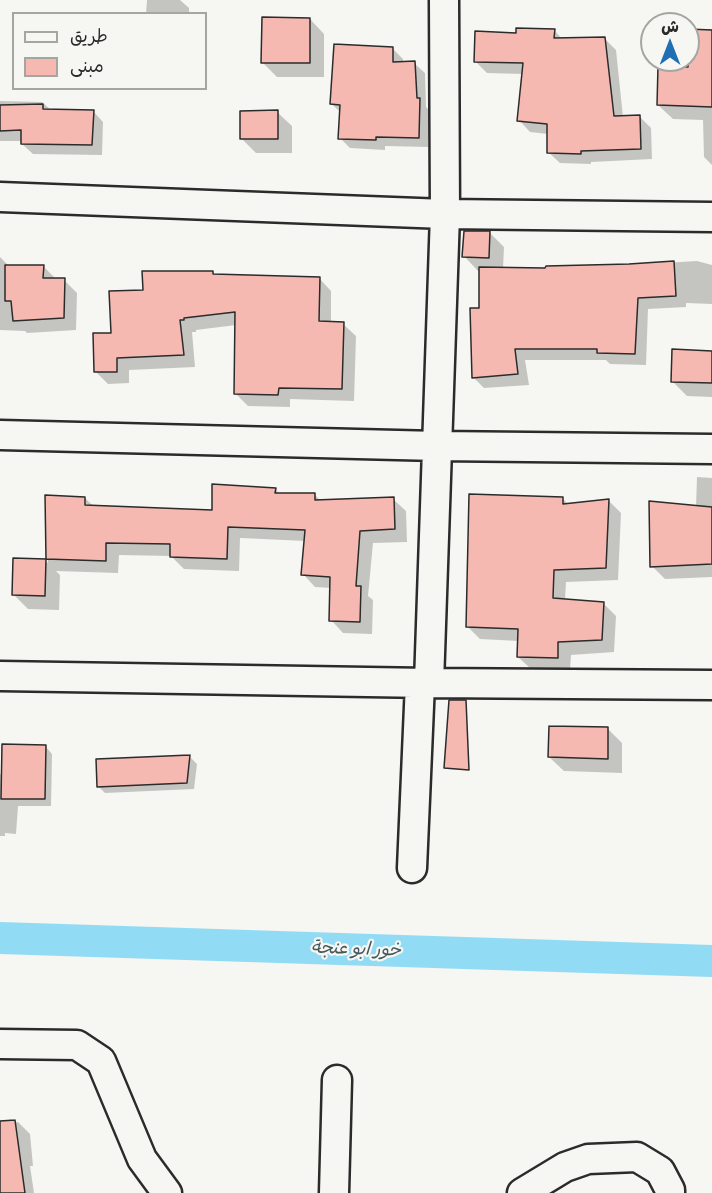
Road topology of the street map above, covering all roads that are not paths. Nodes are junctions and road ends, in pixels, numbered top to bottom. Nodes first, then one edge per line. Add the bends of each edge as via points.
1 (444, 0) edge
2 (0, 197) edge
3 (445, 214) junction
4 (712, 217) edge
5 (0, 435) edge
6 (437, 446) junction
7 (712, 449) edge
8 (0, 676) edge
9 (424, 683) junction
10 (712, 686) edge
11 (412, 868) dead end
12 (0, 1044) edge
13 (338, 1080) dead end
14 (167, 1193) edge
15 (334, 1193) edge
16 (522, 1193) edge
17 (670, 1193) edge

1 - 3 street
2 - 3 street
3 - 4 street
3 - 6 street
5 - 6 street
6 - 7 street
6 - 9 street
8 - 9 street
9 - 10 street
9 - 11 street
12 - 14 street via 77,1045 101,1061 142,1159
13 - 15 street
16 - 17 street via 565,1167 588,1159 637,1157 660,1171

